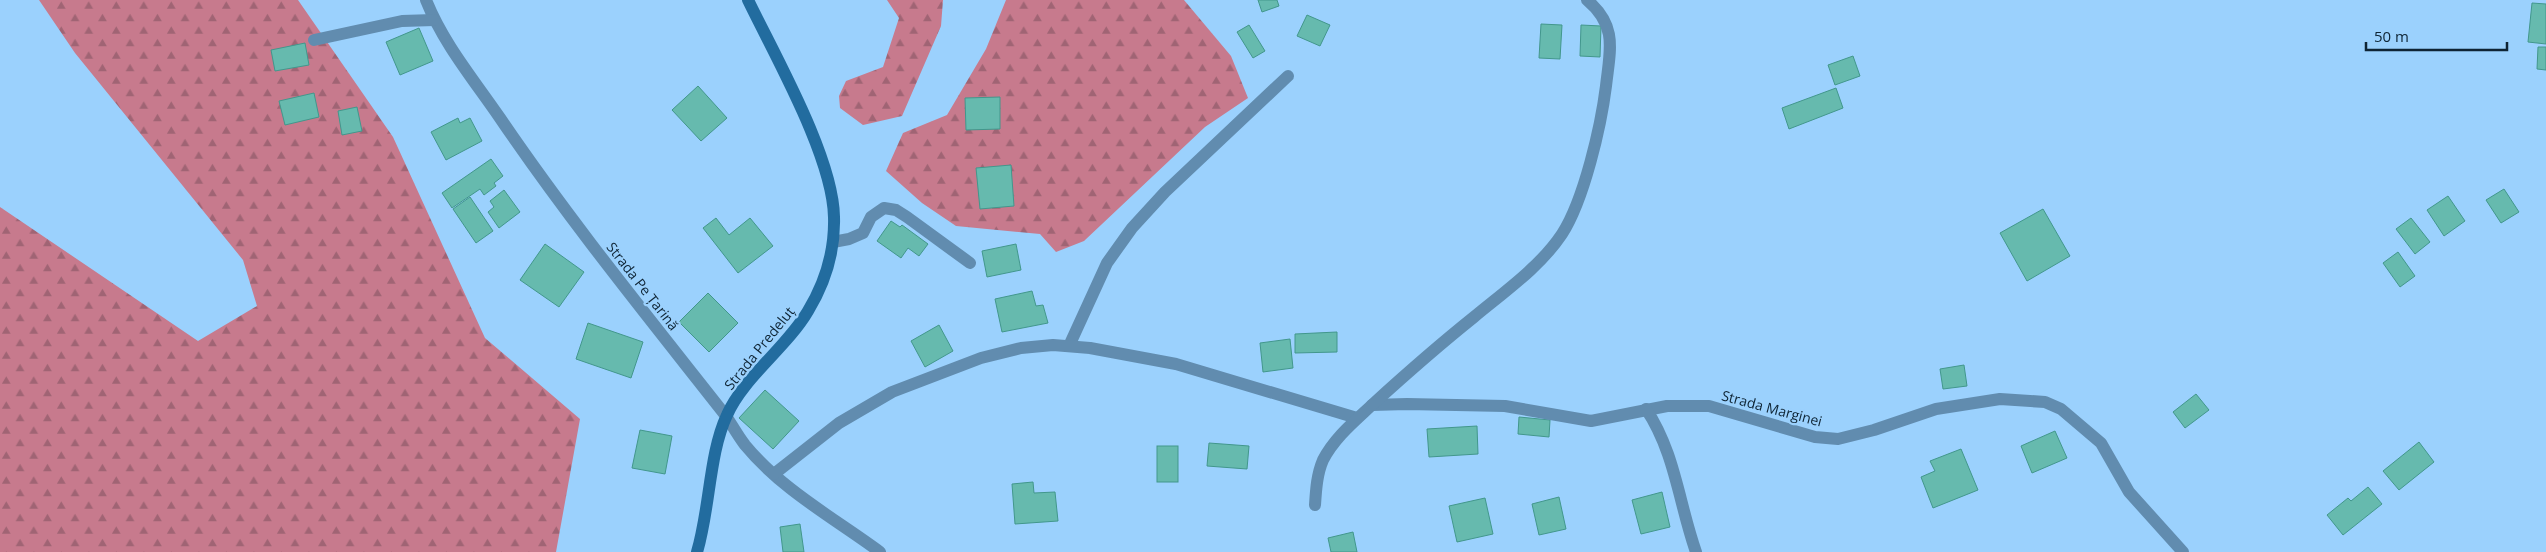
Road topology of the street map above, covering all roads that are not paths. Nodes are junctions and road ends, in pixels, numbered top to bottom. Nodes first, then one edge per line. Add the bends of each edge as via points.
1 (426, 0) edge
2 (748, 0) edge
3 (1586, 0) edge
4 (434, 20) junction
5 (314, 40) dead end
6 (1288, 76) dead end
7 (833, 242) junction
8 (970, 263) dead end
9 (1069, 346) junction
10 (1372, 405) junction
11 (1646, 410) junction
12 (726, 416) junction
13 (1357, 418) junction
14 (774, 474) junction
15 (1315, 504) dead end
16 (698, 552) edge
17 (880, 552) edge
18 (1696, 552) edge
19 (2183, 552) edge

1 - 4 street, Strada Pe Țarină
2 - 7 main road, Strada Predeluț via 805,120 823,166 834,216
3 - 10 street via 1605,19 1610,33 1610,56 1603,112 1577,202 1562,234 1538,263 1412,367
4 - 5 street via 402,21
4 - 12 street, Strada Pe Țarină via 553,196
6 - 9 street via 1165,192 1132,228 1108,263
7 - 8 street via 863,233 871,217 884,208 896,210 907,217
7 - 12 main road, Strada Predeluț via 827,270 808,313
9 - 13 street via 1176,364
9 - 14 street via 1021,348 981,358 892,392 839,423
10 - 11 street, Strada Marginei via 1505,406 1591,422
10 - 13 street
11 - 18 street via 1658,426 1666,446
11 - 19 street, Strada Marginei via 1667,406 1709,406 1816,437 1838,439 1936,409 2000,399 2045,402 2061,409 2101,443 2130,492
12 - 14 street, Strada Pe Țarină via 745,444
12 - 16 main road, Strada Predeluț
13 - 15 street via 1323,460 1317,478
14 - 17 street, Strada Pe Țarină

